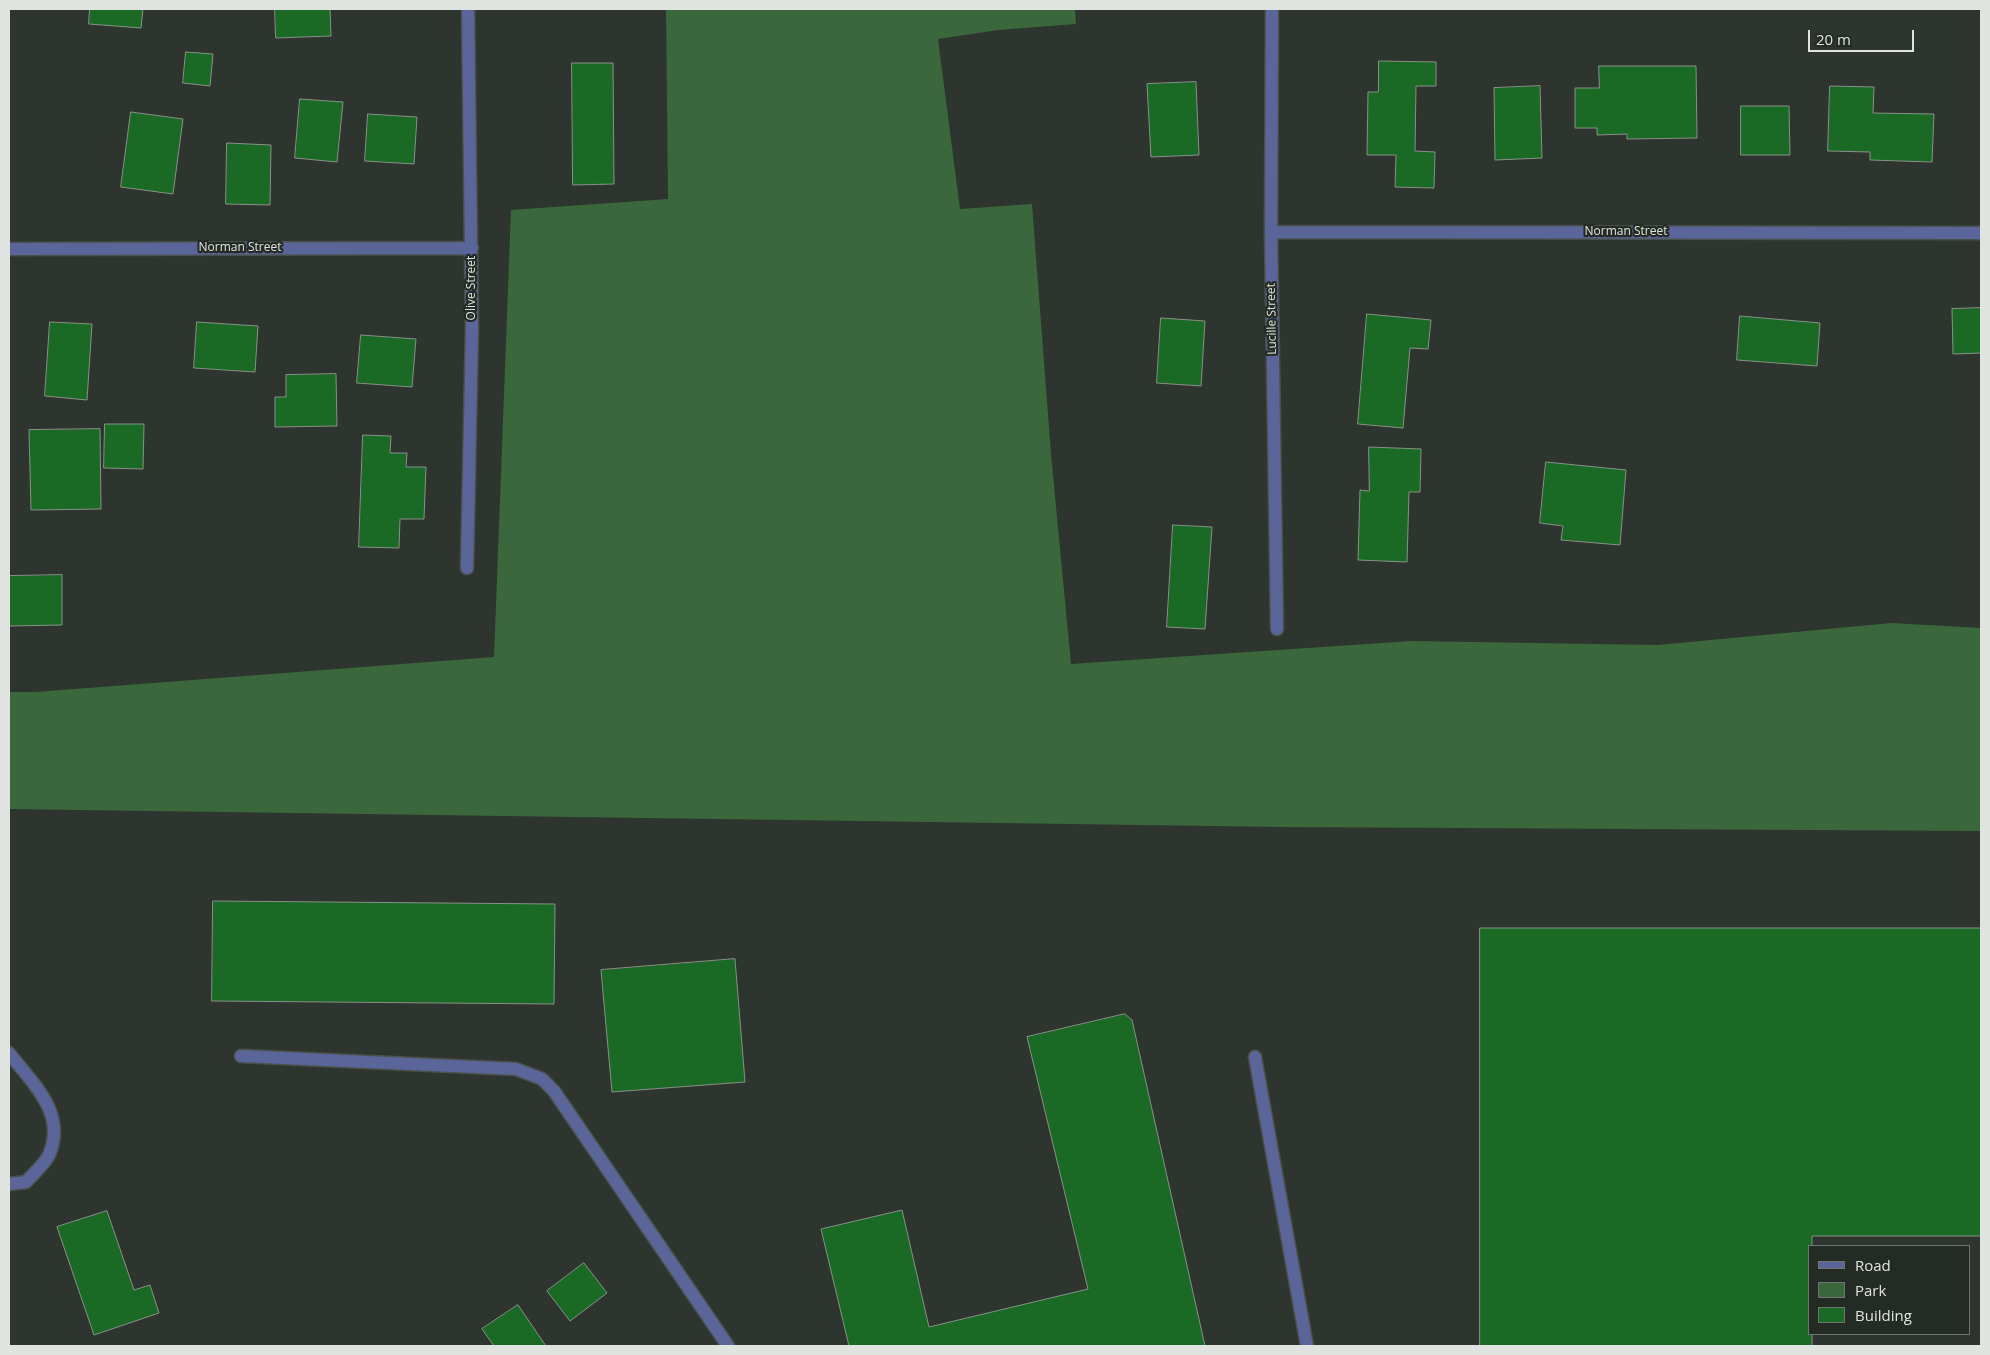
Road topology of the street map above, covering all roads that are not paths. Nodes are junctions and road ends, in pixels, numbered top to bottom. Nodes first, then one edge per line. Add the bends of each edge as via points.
1 (468, 9) edge
2 (1272, 9) edge
3 (1271, 232) junction
4 (1981, 233) edge
5 (472, 248) junction
6 (9, 249) edge
7 (467, 568) dead end
8 (1277, 629) dead end
9 (9, 1054) edge
10 (241, 1056) dead end
11 (1255, 1058) dead end
12 (9, 1184) edge
13 (728, 1346) edge
14 (1307, 1346) edge

1 - 5 street, Olive Street
2 - 3 street, Lucille Street
3 - 4 street, Norman Street
3 - 8 street, Lucille Street
5 - 6 street, Norman Street
5 - 7 street, Olive Street
9 - 12 street via 50,1106 56,1129 43,1163 26,1182
10 - 13 street via 516,1069 542,1079 554,1091
11 - 14 street

